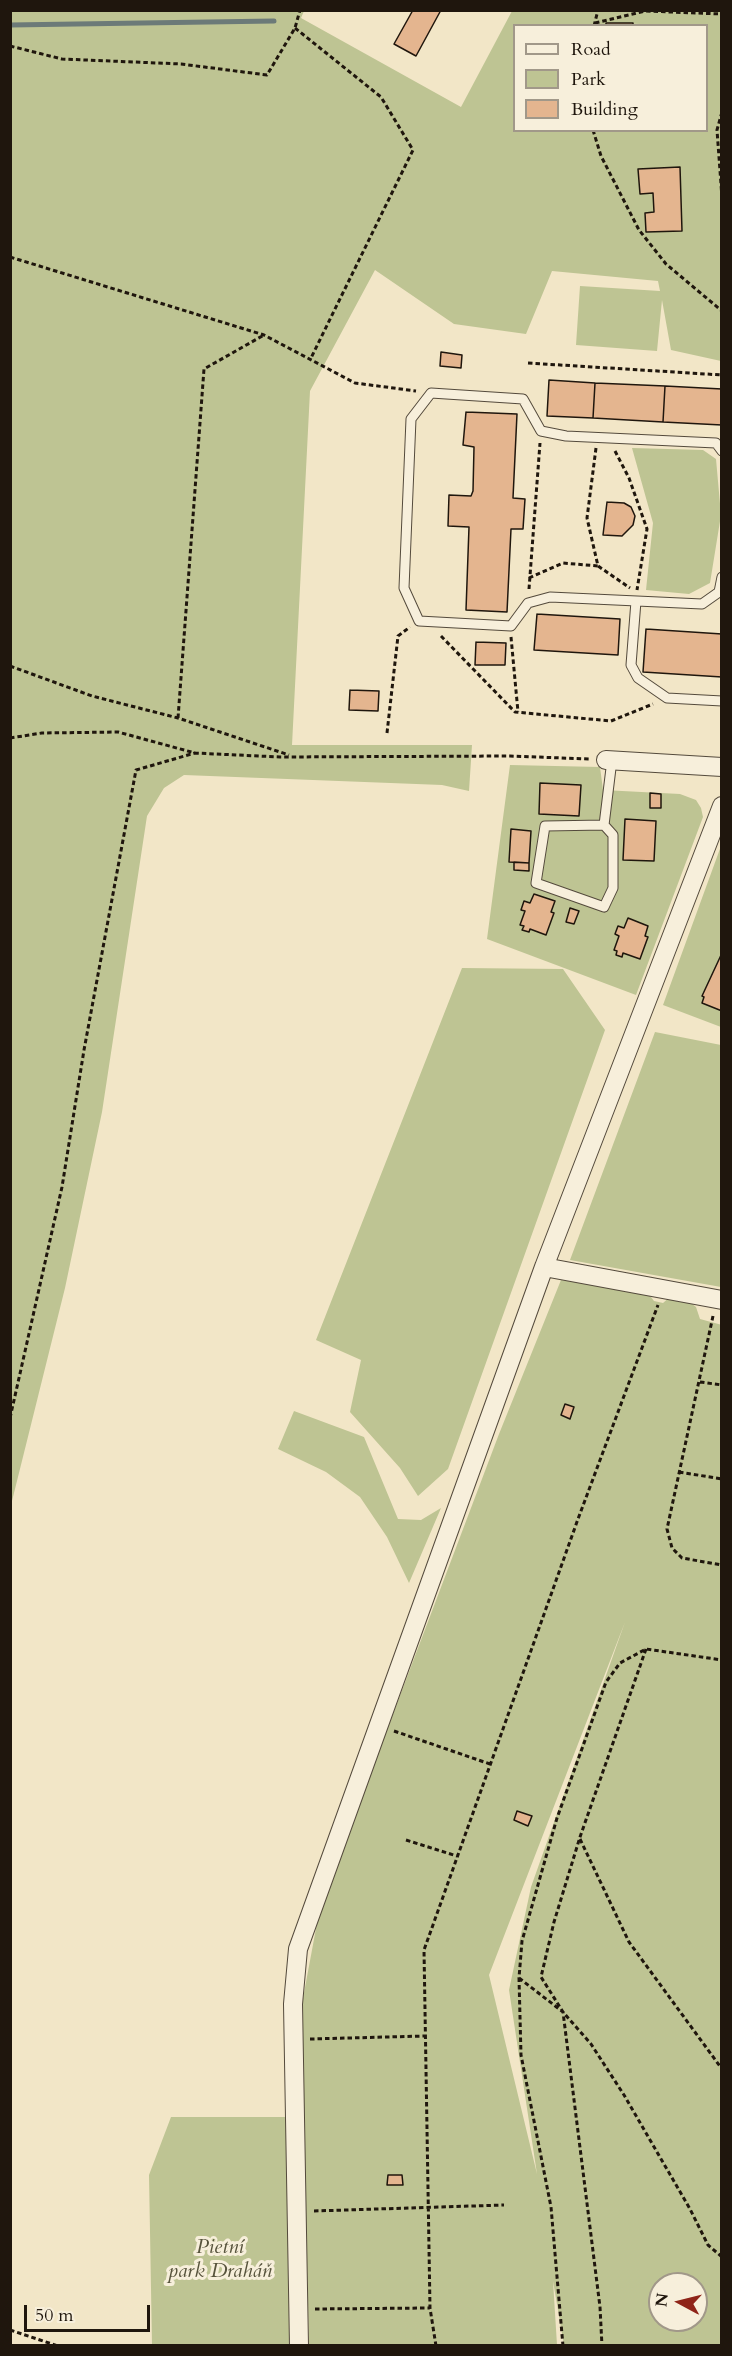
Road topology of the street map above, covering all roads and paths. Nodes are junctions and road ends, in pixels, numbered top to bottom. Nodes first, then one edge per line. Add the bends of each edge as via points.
1 (300, 10) edge
2 (598, 10) edge
3 (722, 14) edge
4 (595, 24) edge
5 (295, 28) junction
6 (10, 46) edge
7 (722, 112) edge
8 (594, 132) edge
9 (721, 192) edge
10 (722, 198) edge
11 (10, 257) edge
12 (722, 311) edge
13 (264, 335) junction
14 (310, 360) junction
15 (528, 363) dead end
16 (722, 375) edge
17 (431, 393) junction
18 (541, 431) junction
19 (597, 437) junction
20 (608, 438) junction
21 (722, 451) edge
22 (598, 566) junction
23 (722, 577) edge
24 (530, 578) junction
25 (636, 601) junction
26 (528, 603) junction
27 (423, 621) junction
28 (511, 626) junction
29 (10, 666) edge
30 (663, 695) junction
31 (722, 701) edge
32 (518, 712) junction
33 (178, 718) junction
34 (387, 733) dead end
35 (10, 738) edge
36 (195, 753) junction
37 (293, 757) junction
38 (609, 760) junction
39 (722, 767) edge
40 (722, 806) edge
41 (604, 825) junction
42 (544, 1267) junction
43 (664, 1289) junction
44 (719, 1300) edge
45 (699, 1382) junction
46 (722, 1385) edge
47 (10, 1418) edge
48 (679, 1472) junction
49 (722, 1479) edge
50 (722, 1565) edge
51 (646, 1649) junction
52 (722, 1660) edge
53 (393, 1730) dead end
54 (490, 1764) junction
55 (580, 1837) junction
56 (406, 1840) dead end
57 (457, 1856) junction
58 (519, 1978) junction
59 (563, 2012) junction
60 (425, 2036) junction
61 (306, 2039) dead end
62 (722, 2069) edge
63 (504, 2205) dead end
64 (429, 2209) junction
65 (312, 2211) dead end
66 (722, 2257) edge
67 (430, 2308) junction
68 (312, 2309) dead end
69 (10, 2330) edge
70 (58, 2346) edge
71 (299, 2346) edge
72 (436, 2346) edge
73 (563, 2346) edge
74 (602, 2346) edge

1 - 5 path
2 - 4 path
3 - 4 path via 645,11
5 - 6 path via 267,75 182,64 62,59
5 - 14 path via 381,97 413,150
7 - 9 path via 717,130
8 - 12 path via 601,156 639,230 666,264
9 - 10 path
11 - 13 path
13 - 14 path
13 - 33 path via 204,369
14 - 17 path via 355,383
15 - 16 path
17 - 18 lane via 523,399
17 - 27 lane via 411,419 404,588
18 - 19 lane
18 - 24 path
19 - 20 lane
19 - 22 path via 586,518
20 - 21 lane via 716,443
20 - 22 path via 629,478 647,529 637,593
22 - 24 path via 563,563
23 - 25 lane via 719,592 702,604
24 - 26 path
25 - 26 lane via 550,597
25 - 30 lane via 631,665 638,678
26 - 28 lane
27 - 28 lane
27 - 32 path
27 - 34 path via 398,636
28 - 32 path
29 - 33 path via 92,696
30 - 31 lane
30 - 32 path via 650,707 611,720
33 - 37 path
35 - 36 path via 42,733 118,732
36 - 37 path
36 - 47 path via 136,770 62,1187
37 - 38 path via 510,756
38 - 39 street
38 - 41 lane
40 - 42 street
41 - 41 lane via 545,826 536,883 604,907 613,888 613,834
42 - 43 street
42 - 71 street via 298,1949 293,2004
43 - 44 street
43 - 54 path
44 - 45 path
45 - 46 path
45 - 48 path
48 - 49 path
48 - 50 path via 667,1529 672,1548 682,1558
51 - 52 path
51 - 55 path
51 - 58 path via 620,1663 606,1682 557,1818 522,1941
53 - 54 path
54 - 57 path
55 - 59 path via 541,1977
55 - 62 path via 629,1942
56 - 57 path
57 - 60 path via 424,1950
58 - 59 path
58 - 73 path via 521,2055 551,2207
59 - 66 path via 602,2061 708,2245
59 - 74 path
60 - 61 path
60 - 64 path
63 - 64 path
64 - 65 path
64 - 67 path
67 - 68 path
67 - 72 path
69 - 70 path

